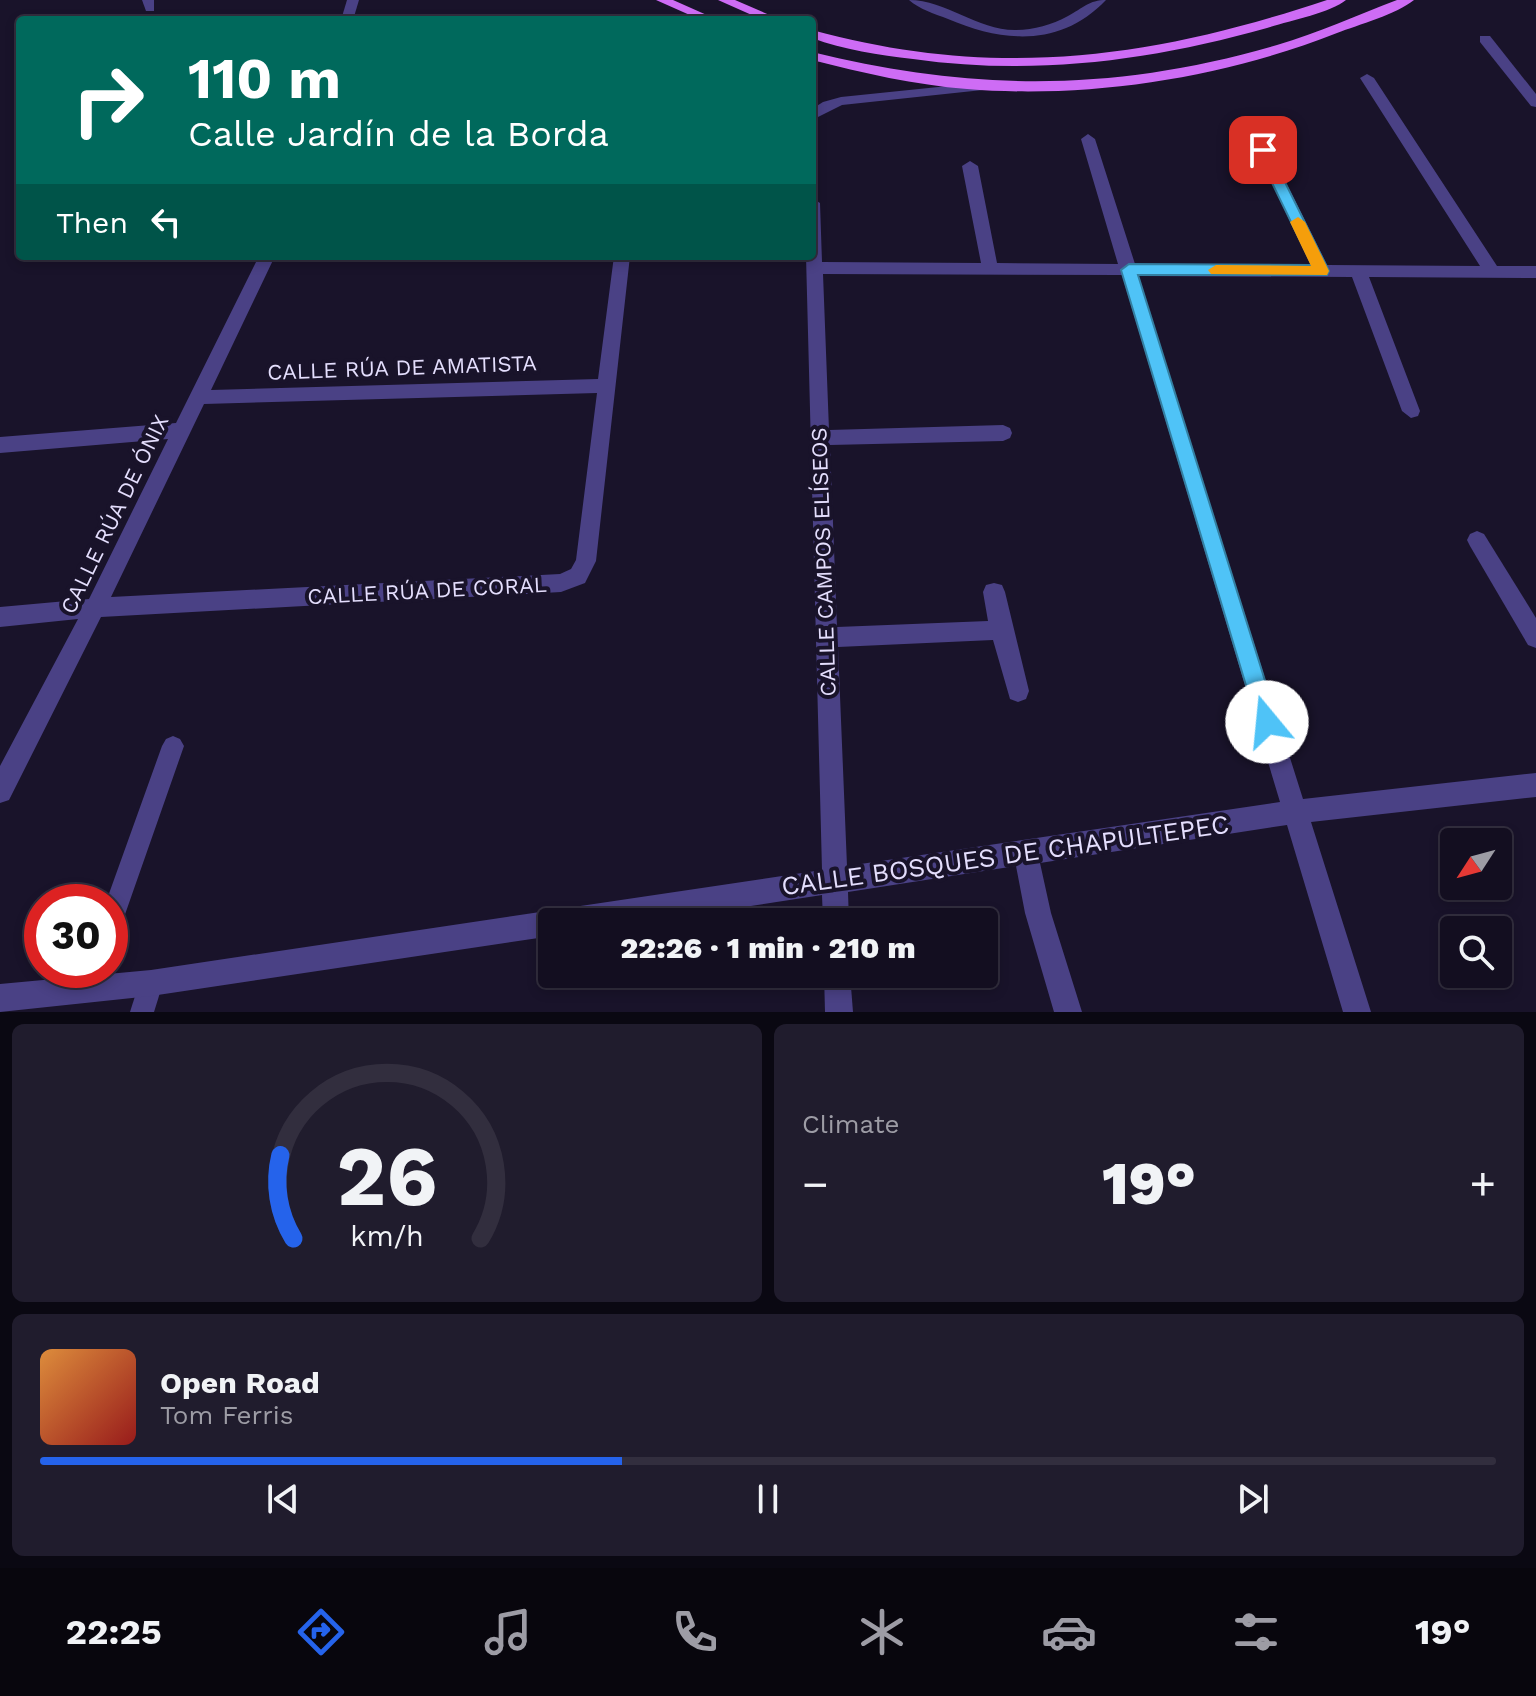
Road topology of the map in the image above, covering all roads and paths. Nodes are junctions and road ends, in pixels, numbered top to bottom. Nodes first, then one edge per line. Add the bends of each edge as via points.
1 (662, 0) edge
2 (724, 0) edge
3 (915, 0) edge
4 (1100, 0) edge
5 (1340, 0) edge
6 (1408, 0) edge
7 (702, 16) edge
8 (765, 16) edge
9 (816, 35) edge
10 (1485, 39) dead end
11 (816, 57) edge
12 (1367, 78) dead end
13 (987, 86) junction
14 (1536, 103) edge
15 (816, 113) edge
16 (1088, 139) dead end
17 (1263, 150) dead end
18 (970, 166) dead end
19 (265, 260) edge
20 (622, 260) edge
21 (815, 260) edge
22 (815, 268) junction
23 (990, 269) junction
24 (1129, 270) junction
25 (1322, 271) junction
26 (1358, 271) junction
27 (1492, 272) junction
28 (1536, 272) edge
29 (607, 386) junction
30 (198, 397) junction
31 (1411, 411) dead end
32 (182, 430) junction
33 (1003, 433) dead end
34 (819, 438) junction
35 (0, 445) edge
36 (1477, 540) dead end
37 (994, 592) dead end
38 (95, 608) junction
39 (2, 619) edge
40 (1001, 630) junction
41 (826, 637) junction
42 (1536, 638) edge
43 (1018, 691) dead end
44 (173, 746) dead end
45 (1536, 785) edge
46 (0, 791) edge
47 (1295, 812) junction
48 (1026, 855) junction
49 (835, 879) junction
50 (124, 884) edge
51 (836, 908) edge
52 (128, 982) edge
53 (151, 983) junction
54 (47, 988) edge
55 (838, 988) edge
56 (0, 998) edge
57 (142, 1012) edge
58 (839, 1012) edge
59 (1068, 1012) edge
60 (1357, 1012) edge

1 - 7 main road
2 - 8 main road
3 - 4 street via 964,22 1021,35 1059,28
5 - 9 main road via 1199,44 1091,60 996,65 928,59
6 - 13 main road via 1283,48 1175,72
10 - 14 street
11 - 13 main road via 913,78
12 - 27 street
13 - 15 street via 841,101
16 - 24 street
17 - 25 street
18 - 23 street
19 - 30 street, CALLE RÚA DE ÓNIX
20 - 29 street, CALLE RÚA DE CORAL
21 - 22 street, CALLE CAMPOS ELÍSEOS
22 - 23 street
22 - 34 street, CALLE CAMPOS ELÍSEOS
23 - 24 street
24 - 25 street
24 - 47 street
25 - 26 street
26 - 27 street
26 - 31 street
27 - 28 street
29 - 30 street, CALLE RÚA DE AMATISTA
29 - 38 street, CALLE RÚA DE CORAL via 586,561 578,576 561,583
30 - 32 street, CALLE RÚA DE ÓNIX
32 - 35 street
32 - 38 street, CALLE RÚA DE ÓNIX
33 - 34 street
34 - 41 street, CALLE CAMPOS ELÍSEOS
36 - 42 street
37 - 40 street
38 - 39 street
38 - 46 street, CALLE RÚA DE ÓNIX
40 - 41 street
40 - 43 street
41 - 49 street, CALLE CAMPOS ELÍSEOS
44 - 50 lane
45 - 47 street, CALLE BOSQUES DE CHAPULTEPEC
47 - 48 street, CALLE BOSQUES DE CHAPULTEPEC
47 - 60 street
48 - 49 street, CALLE BOSQUES DE CHAPULTEPEC
48 - 59 street
49 - 51 street, CALLE CAMPOS ELÍSEOS
49 - 53 street, CALLE BOSQUES DE CHAPULTEPEC
52 - 53 street, CALLE BOSQUES DE CHAPULTEPEC
53 - 57 lane
54 - 56 street, CALLE BOSQUES DE CHAPULTEPEC
55 - 58 street

